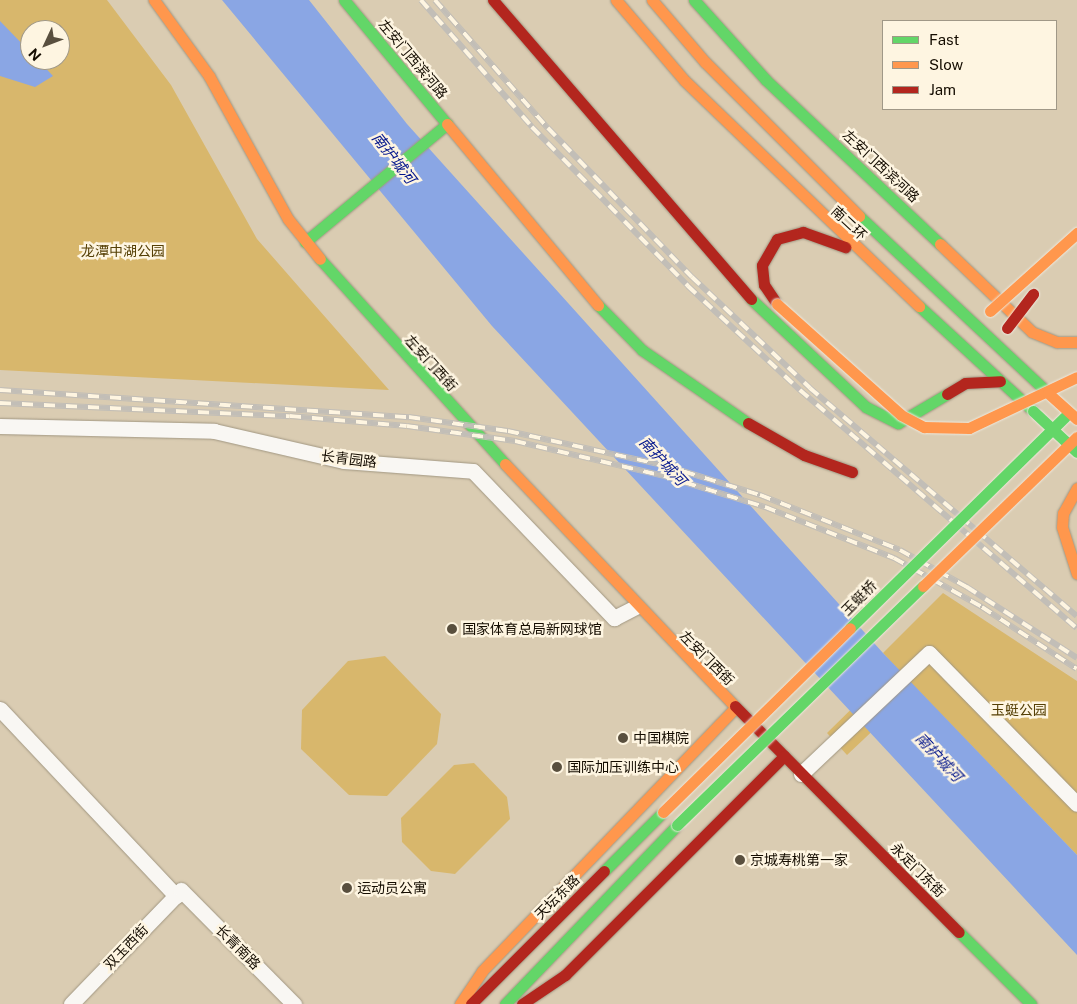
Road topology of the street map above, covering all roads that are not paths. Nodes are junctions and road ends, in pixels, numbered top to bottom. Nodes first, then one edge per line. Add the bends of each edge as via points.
1 (154, 0) edge
2 (344, 0) edge
3 (493, 0) edge
4 (616, 0) edge
5 (652, 0) edge
6 (694, 0) edge
7 (678, 9) dead end
8 (704, 62) junction
9 (447, 124) junction
10 (1077, 233) edge
11 (306, 242) junction
12 (1077, 247) edge
13 (864, 257) junction
14 (959, 310) junction
15 (954, 340) junction
16 (1077, 342) edge
17 (954, 357) dead end
18 (1009, 358) junction
19 (955, 373) dead end
20 (1077, 376) edge
21 (1000, 381) junction
22 (947, 394) junction
23 (1077, 406) edge
24 (1077, 420) edge
25 (0, 426) edge
26 (1077, 437) edge
27 (1077, 452) edge
28 (852, 472) dead end
29 (1077, 488) edge
30 (1077, 574) edge
31 (636, 607) junction
32 (735, 708) junction
33 (0, 709) edge
34 (759, 732) junction
35 (698, 745) junction
36 (784, 756) junction
37 (801, 774) junction
38 (747, 794) junction
39 (1077, 804) edge
40 (663, 812) joint
41 (179, 893) junction
42 (482, 971) junction
43 (564, 975) junction
44 (71, 1004) edge
45 (294, 1004) edge
46 (451, 1004) edge
47 (460, 1004) edge
48 (471, 1004) edge
49 (505, 1004) edge
50 (522, 1004) edge
51 (538, 1004) edge
52 (1031, 1004) edge

1 - 11 main road, 左安门西街 via 209,76 288,219
2 - 9 main road, 左安门西滨河路
3 - 22 main road via 734,283 866,408 898,423 934,406
4 - 13 main road, 南二环 via 685,80
5 - 8 main road, 南二环
6 - 16 main road, 左安门西滨河路 via 766,80 1032,332 1058,342
7 - 8 main road
8 - 14 main road, 南二环
9 - 11 main road via 355,197
9 - 28 main road, 左安门西滨河路 via 602,310 642,350 733,414 804,455
10 - 14 main road, bridge via 990,311
11 - 31 main road, 左安门西街 via 427,382
12 - 18 main road, bridge via 1007,328
13 - 15 main road, 南二环
13 - 20 main road, bridge via 817,234 784,235 769,247 762,265 764,285 777,304 896,411 924,427 969,428
14 - 18 main road, 南二环
15 - 17 main road
15 - 21 main road, 南二环
18 - 24 main road, 南二环, bridge
19 - 22 main road
21 - 22 main road via 965,383
21 - 27 main road, 南二环, bridge
23 - 40 main road, 玉蜓桥, bridge
24 - 34 main road
25 - 31 street, 长青园路 via 214,431 344,461 473,471 614,618
26 - 49 main road, bridge via 677,825
29 - 30 main road via 1068,503 1063,542
31 - 32 main road, 左安门西街
32 - 34 main road, 左安门西街
32 - 35 main road
33 - 41 street, 长青南路
34 - 36 main road, 永定门东街
35 - 38 main road
35 - 42 main road
36 - 37 main road, 永定门东街
36 - 38 main road
37 - 39 street via 837,744 929,653
37 - 52 main road, 永定门东街
38 - 43 main road
40 - 48 main road, 天坛东路
41 - 44 street, 双玉西街
41 - 45 street, 长青南路
42 - 46 main road
42 - 47 main road
43 - 50 main road
43 - 51 main road

